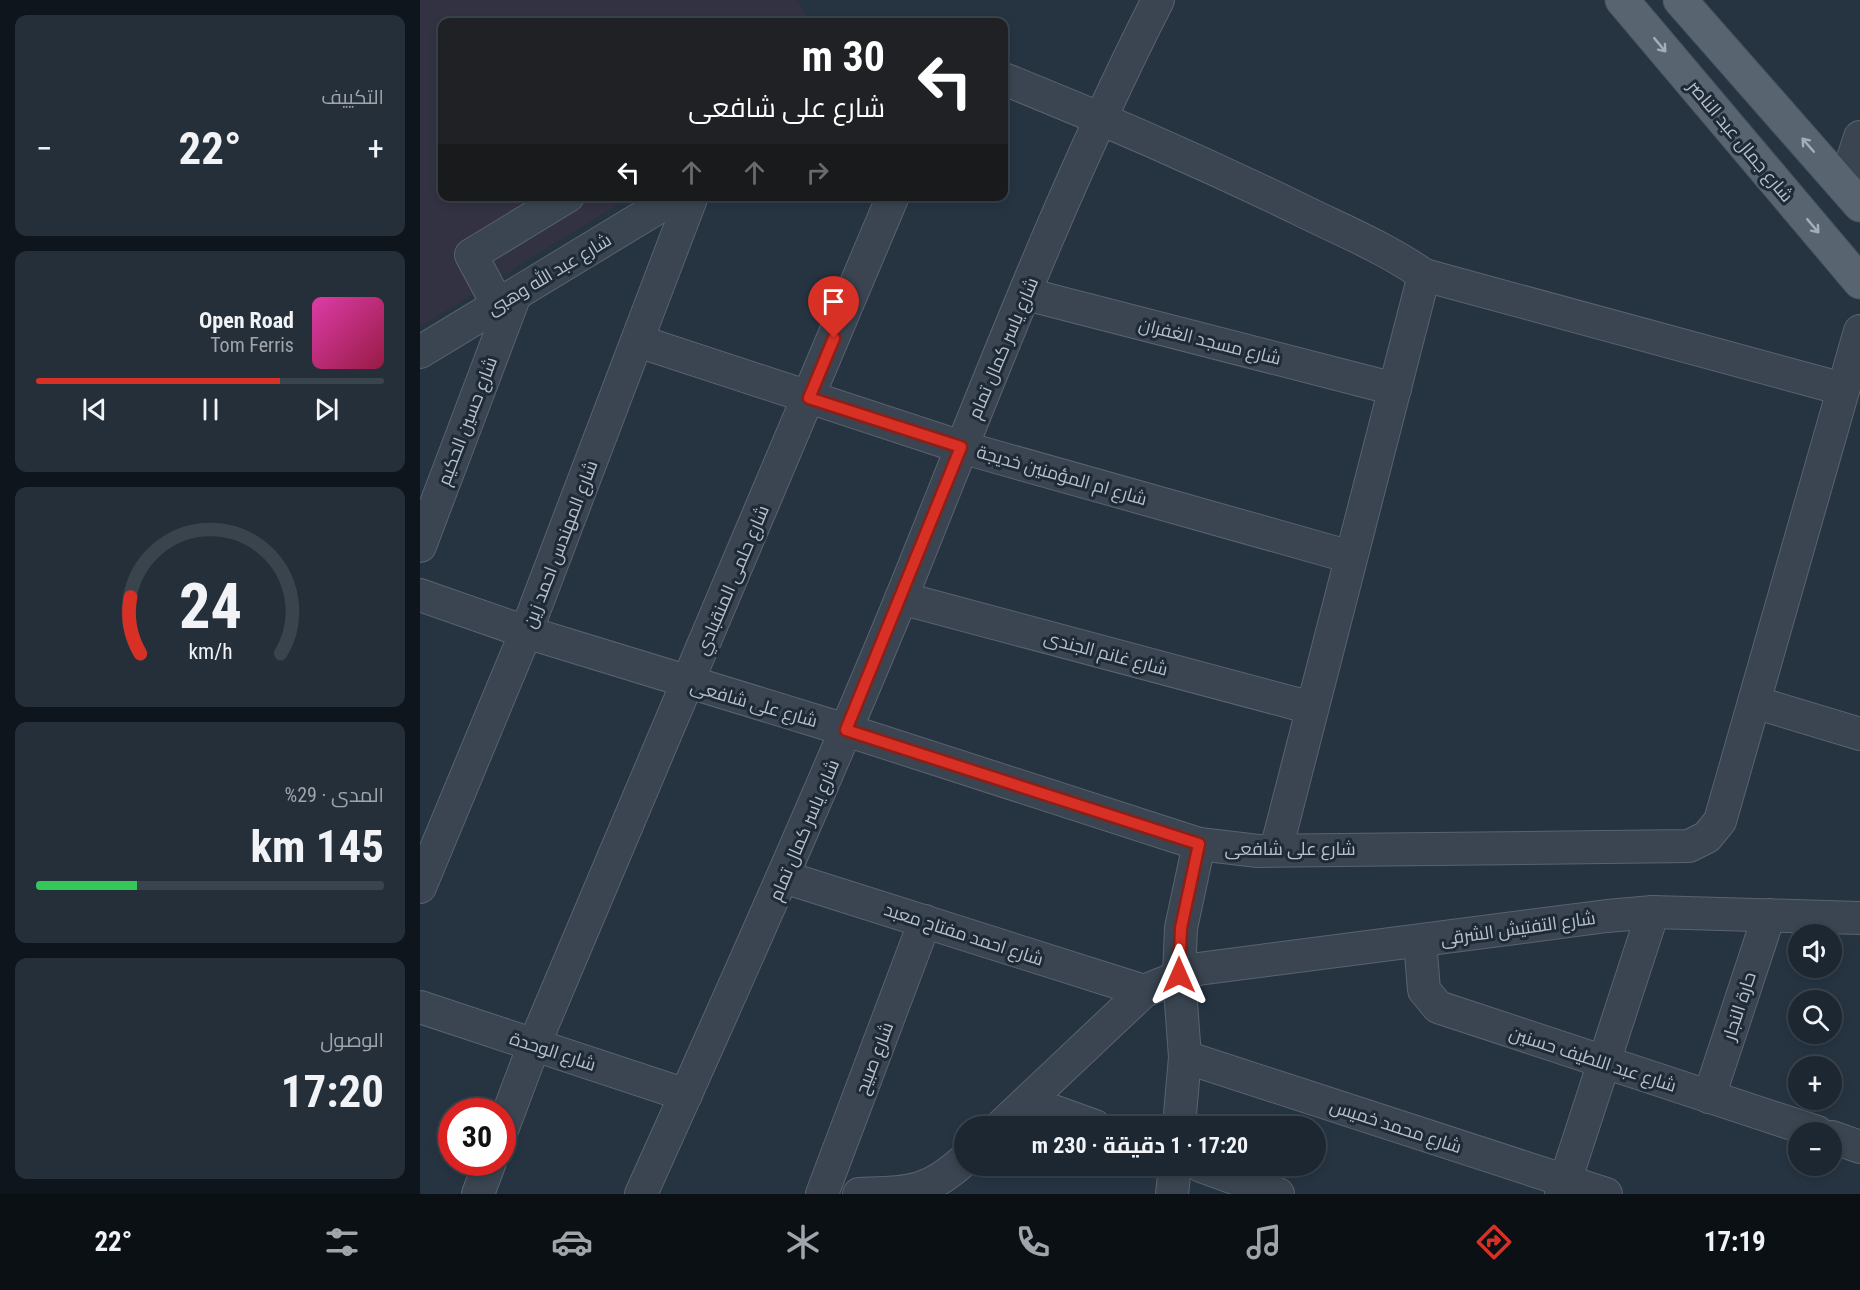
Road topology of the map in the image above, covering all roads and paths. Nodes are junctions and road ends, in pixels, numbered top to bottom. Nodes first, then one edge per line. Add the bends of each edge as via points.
1 (1158, 0) edge
2 (1622, 0) edge
3 (1680, 0) edge
4 (1008, 81) edge
5 (1102, 118) junction
6 (1860, 136) edge
7 (1852, 196) edge
8 (559, 201) edge
9 (669, 201) edge
10 (690, 201) edge
11 (891, 201) edge
12 (1424, 275) junction
13 (1860, 282) edge
14 (1026, 294) junction
15 (507, 300) junction
16 (1860, 331) edge
17 (638, 341) junction
18 (420, 352) edge
19 (1395, 389) junction
20 (1844, 389) junction
21 (809, 398) junction
22 (961, 447) junction
23 (420, 546) edge
24 (1351, 556) junction
25 (420, 595) edge
26 (901, 598) junction
27 (526, 632) junction
28 (688, 684) junction
29 (1754, 702) junction
30 (1312, 708) junction
31 (846, 730) junction
32 (1860, 734) edge
33 (1199, 844) junction
34 (1276, 850) junction
35 (784, 877) junction
36 (420, 887) edge
37 (1653, 912) junction
38 (1769, 915) junction
39 (1860, 918) edge
40 (925, 921) junction
41 (1420, 941) junction
42 (1179, 975) junction
43 (1144, 991) junction
44 (420, 1007) edge
45 (534, 1045) junction
46 (1185, 1057) junction
47 (1604, 1062) junction
48 (686, 1095) junction
49 (1709, 1097) junction
50 (514, 1098) edge
51 (1028, 1102) junction
52 (1012, 1116) edge
53 (1067, 1116) edge
54 (1180, 1116) edge
55 (1788, 1123) edge
56 (1842, 1141) edge
57 (1860, 1147) edge
58 (954, 1168) edge
59 (485, 1176) edge
60 (957, 1176) edge
61 (1174, 1176) edge
62 (1228, 1176) edge
63 (1563, 1187) edge
64 (478, 1194) edge
65 (641, 1194) edge
66 (822, 1194) edge
67 (859, 1194) edge
68 (950, 1194) edge
69 (1172, 1194) edge
70 (1278, 1194) edge
71 (1606, 1194) edge

1 - 5 street, شارع ياسر كمال تمام
2 -> 13 main road, شارع جمال عبد الناصر
7 -> 3 main road
4 - 5 street
5 - 12 street via 1218,170 1390,254
5 - 14 street, شارع ياسر كمال تمام
6 - 7 street
8 - 15 street via 471,255
9 - 15 street, شارع عبد الله وهبى
10 - 17 street, شارع المهندس احمد زين
11 - 21 street, شارع حلمى المنقبادي
12 - 19 street
12 - 20 street
14 - 19 street, شارع مسجد الغفران
14 - 22 street, شارع ياسر كمال تمام
15 - 18 street, شارع عبد الله وهبى
15 - 23 street, شارع حسين الحكيم
16 - 20 street
17 - 21 street, شارع ام المؤمنين خديجة
17 - 27 street, شارع المهندس احمد زين
19 - 24 street
20 - 29 street
21 - 22 street, شارع ام المؤمنين خديجة
21 - 28 street, شارع حلمى المنقبادي
22 - 24 street, شارع ام المؤمنين خديجة
22 - 26 street, شارع ياسر كمال تمام
24 - 30 street
25 - 27 street, شارع على شافعى
26 - 30 street, شارع غانم الجندى
26 - 31 street, شارع ياسر كمال تمام
27 - 28 street, شارع على شافعى
27 - 36 street, شارع المهندس احمد زين
28 - 31 street, شارع على شافعى
28 - 45 street, شارع حلمى المنقبادي
29 - 32 street
29 - 34 street, شارع على شافعى via 1720,820 1707,837 1689,846
30 - 34 street
31 - 33 street, شارع على شافعى
31 - 35 street, شارع ياسر كمال تمام
33 - 34 street, شارع على شافعى
33 - 42 street via 1181,928
35 - 40 street, شارع احمد مفتاح معبد
35 - 48 street, شارع ياسر كمال تمام
37 - 38 street, شارع التفتيش الشرقى
37 - 41 street, شارع التفتيش الشرقى
37 - 47 street
38 - 39 street, شارع التفتيش الشرقى
38 - 49 street, حارة النجار
40 - 43 street, شارع احمد مفتاح معبد
40 - 66 street, شارع صبيح
41 - 42 street, شارع التفتيش الشرقى via 1219,965
41 - 47 street, شارع عبد اللطيف حسنين via 1424,990 1438,1007
42 - 43 street, شارع التفتيش الشرقى
42 - 46 street
43 - 51 street, شارع التفتيش الشرقى
44 - 45 street, شارع الوحدة
45 - 48 street, شارع الوحدة
45 - 50 street, شارع حلمى المنقبادي
46 - 54 street
46 - 63 street, شارع محمد خميس
47 - 49 street, شارع عبد اللطيف حسنين
47 - 63 street
48 - 65 street, شارع ياسر كمال تمام
49 - 55 street, شارع عبد اللطيف حسنين
51 - 52 street, شارع التفتيش الشرقى
51 - 53 street
56 - 57 street
58 - 67 street via 922,1189
59 - 64 street
60 - 68 street
61 - 69 street
62 - 70 street
63 - 71 street, شارع محمد خميس

